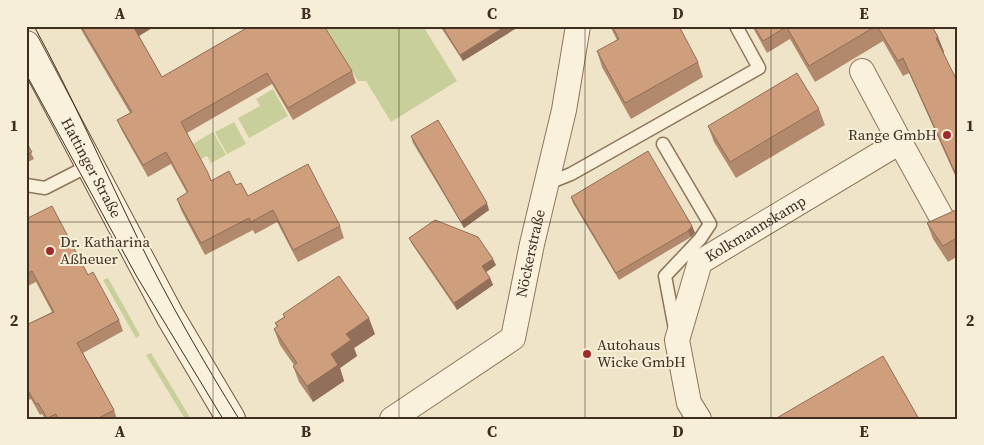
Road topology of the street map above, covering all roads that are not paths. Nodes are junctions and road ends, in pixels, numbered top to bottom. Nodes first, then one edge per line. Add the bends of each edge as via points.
1 (578, 26) edge
2 (736, 26) edge
3 (26, 45) edge
4 (862, 71) dead end
5 (900, 142) junction
6 (663, 144) dead end
7 (90, 165) junction
8 (546, 184) junction
9 (26, 185) edge
10 (943, 220) edge
11 (677, 340) junction
12 (231, 419) edge
13 (392, 419) edge
14 (699, 419) edge

1 - 8 street, Nöckerstraße via 564,110
2 - 8 lane via 758,68 571,174
3 - 7 street, Hattinger Straße
4 - 5 street
5 - 10 street
5 - 11 street, Kolkmannskamp via 700,262
6 - 11 lane via 710,224 665,276
7 - 9 lane via 45,188
7 - 12 street, Hattinger Straße via 170,316
8 - 13 street, Nöckerstraße via 512,338
11 - 14 street, Kolkmannskamp via 690,403

